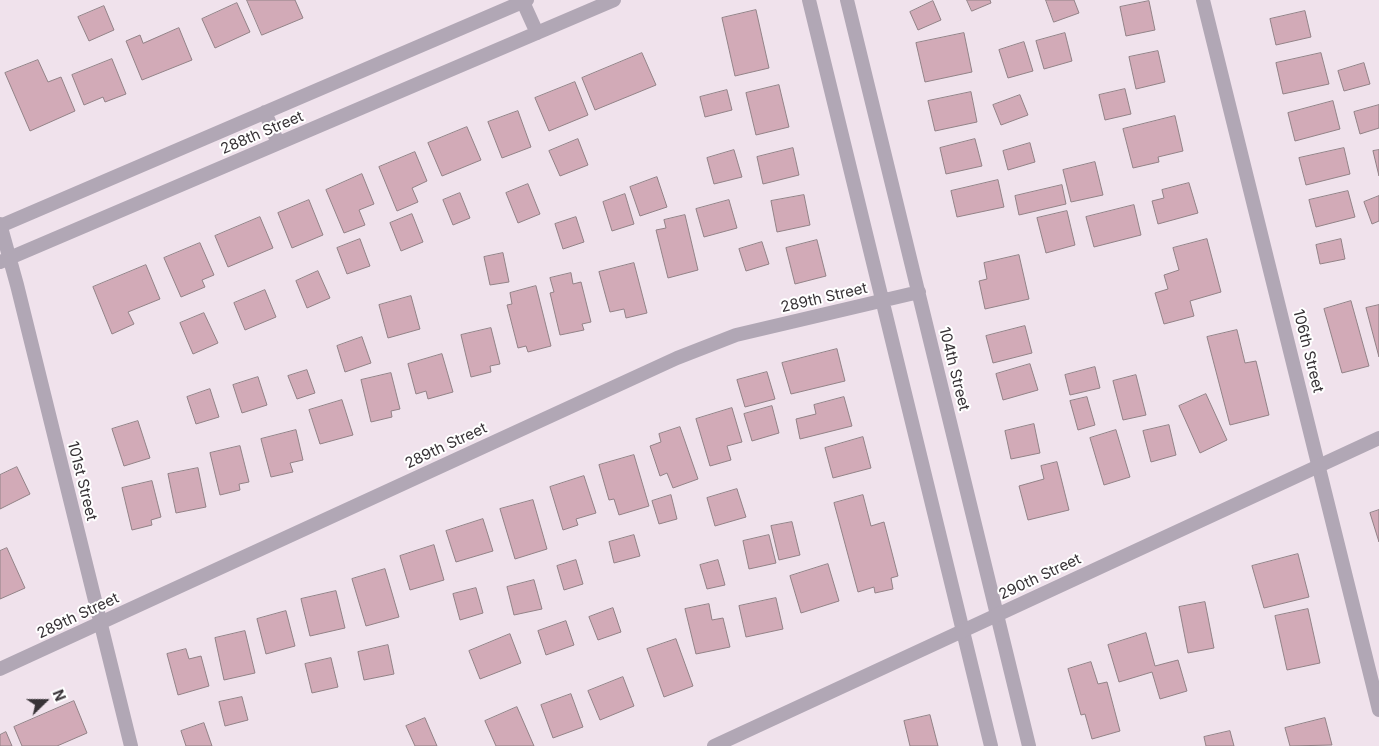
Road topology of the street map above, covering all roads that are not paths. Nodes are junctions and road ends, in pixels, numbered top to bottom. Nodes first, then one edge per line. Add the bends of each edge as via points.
1 (614, 0) edge
2 (809, 0) edge
3 (847, 0) edge
4 (1203, 0) edge
5 (525, 1) edge
6 (537, 33) junction
7 (265, 112) junction
8 (278, 143) junction
9 (0, 225) edge
10 (5, 260) edge
11 (919, 292) junction
12 (882, 301) junction
13 (1379, 438) edge
14 (1320, 465) junction
15 (997, 615) junction
16 (100, 623) junction
17 (963, 631) junction
18 (0, 669) edge
19 (1379, 710) edge
20 (130, 746) edge
21 (714, 746) edge
22 (991, 746) edge
23 (1030, 746) edge

1 - 6 street, 288th Street
2 - 12 street
3 - 11 street, 104th Street
4 - 14 street, 106th Street
5 - 6 street, 288th Street
5 - 7 street, 288th Street
6 - 8 street, 288th Street
7 - 8 street
7 - 9 street, 288th Street
8 - 10 street, 288th Street
9 - 10 street, 101st Street
10 - 16 street, 101st Street
11 - 12 street, 289th Street
11 - 15 street, 104th Street
12 - 16 street, 289th Street via 736,335 677,358
12 - 17 street
13 - 14 street, 290th Street
14 - 15 street, 290th Street
14 - 19 street, 106th Street
15 - 17 street, 290th Street
15 - 23 street, 104th Street
16 - 18 street, 289th Street
16 - 20 street, 101st Street
17 - 21 street, 290th Street
17 - 22 street

